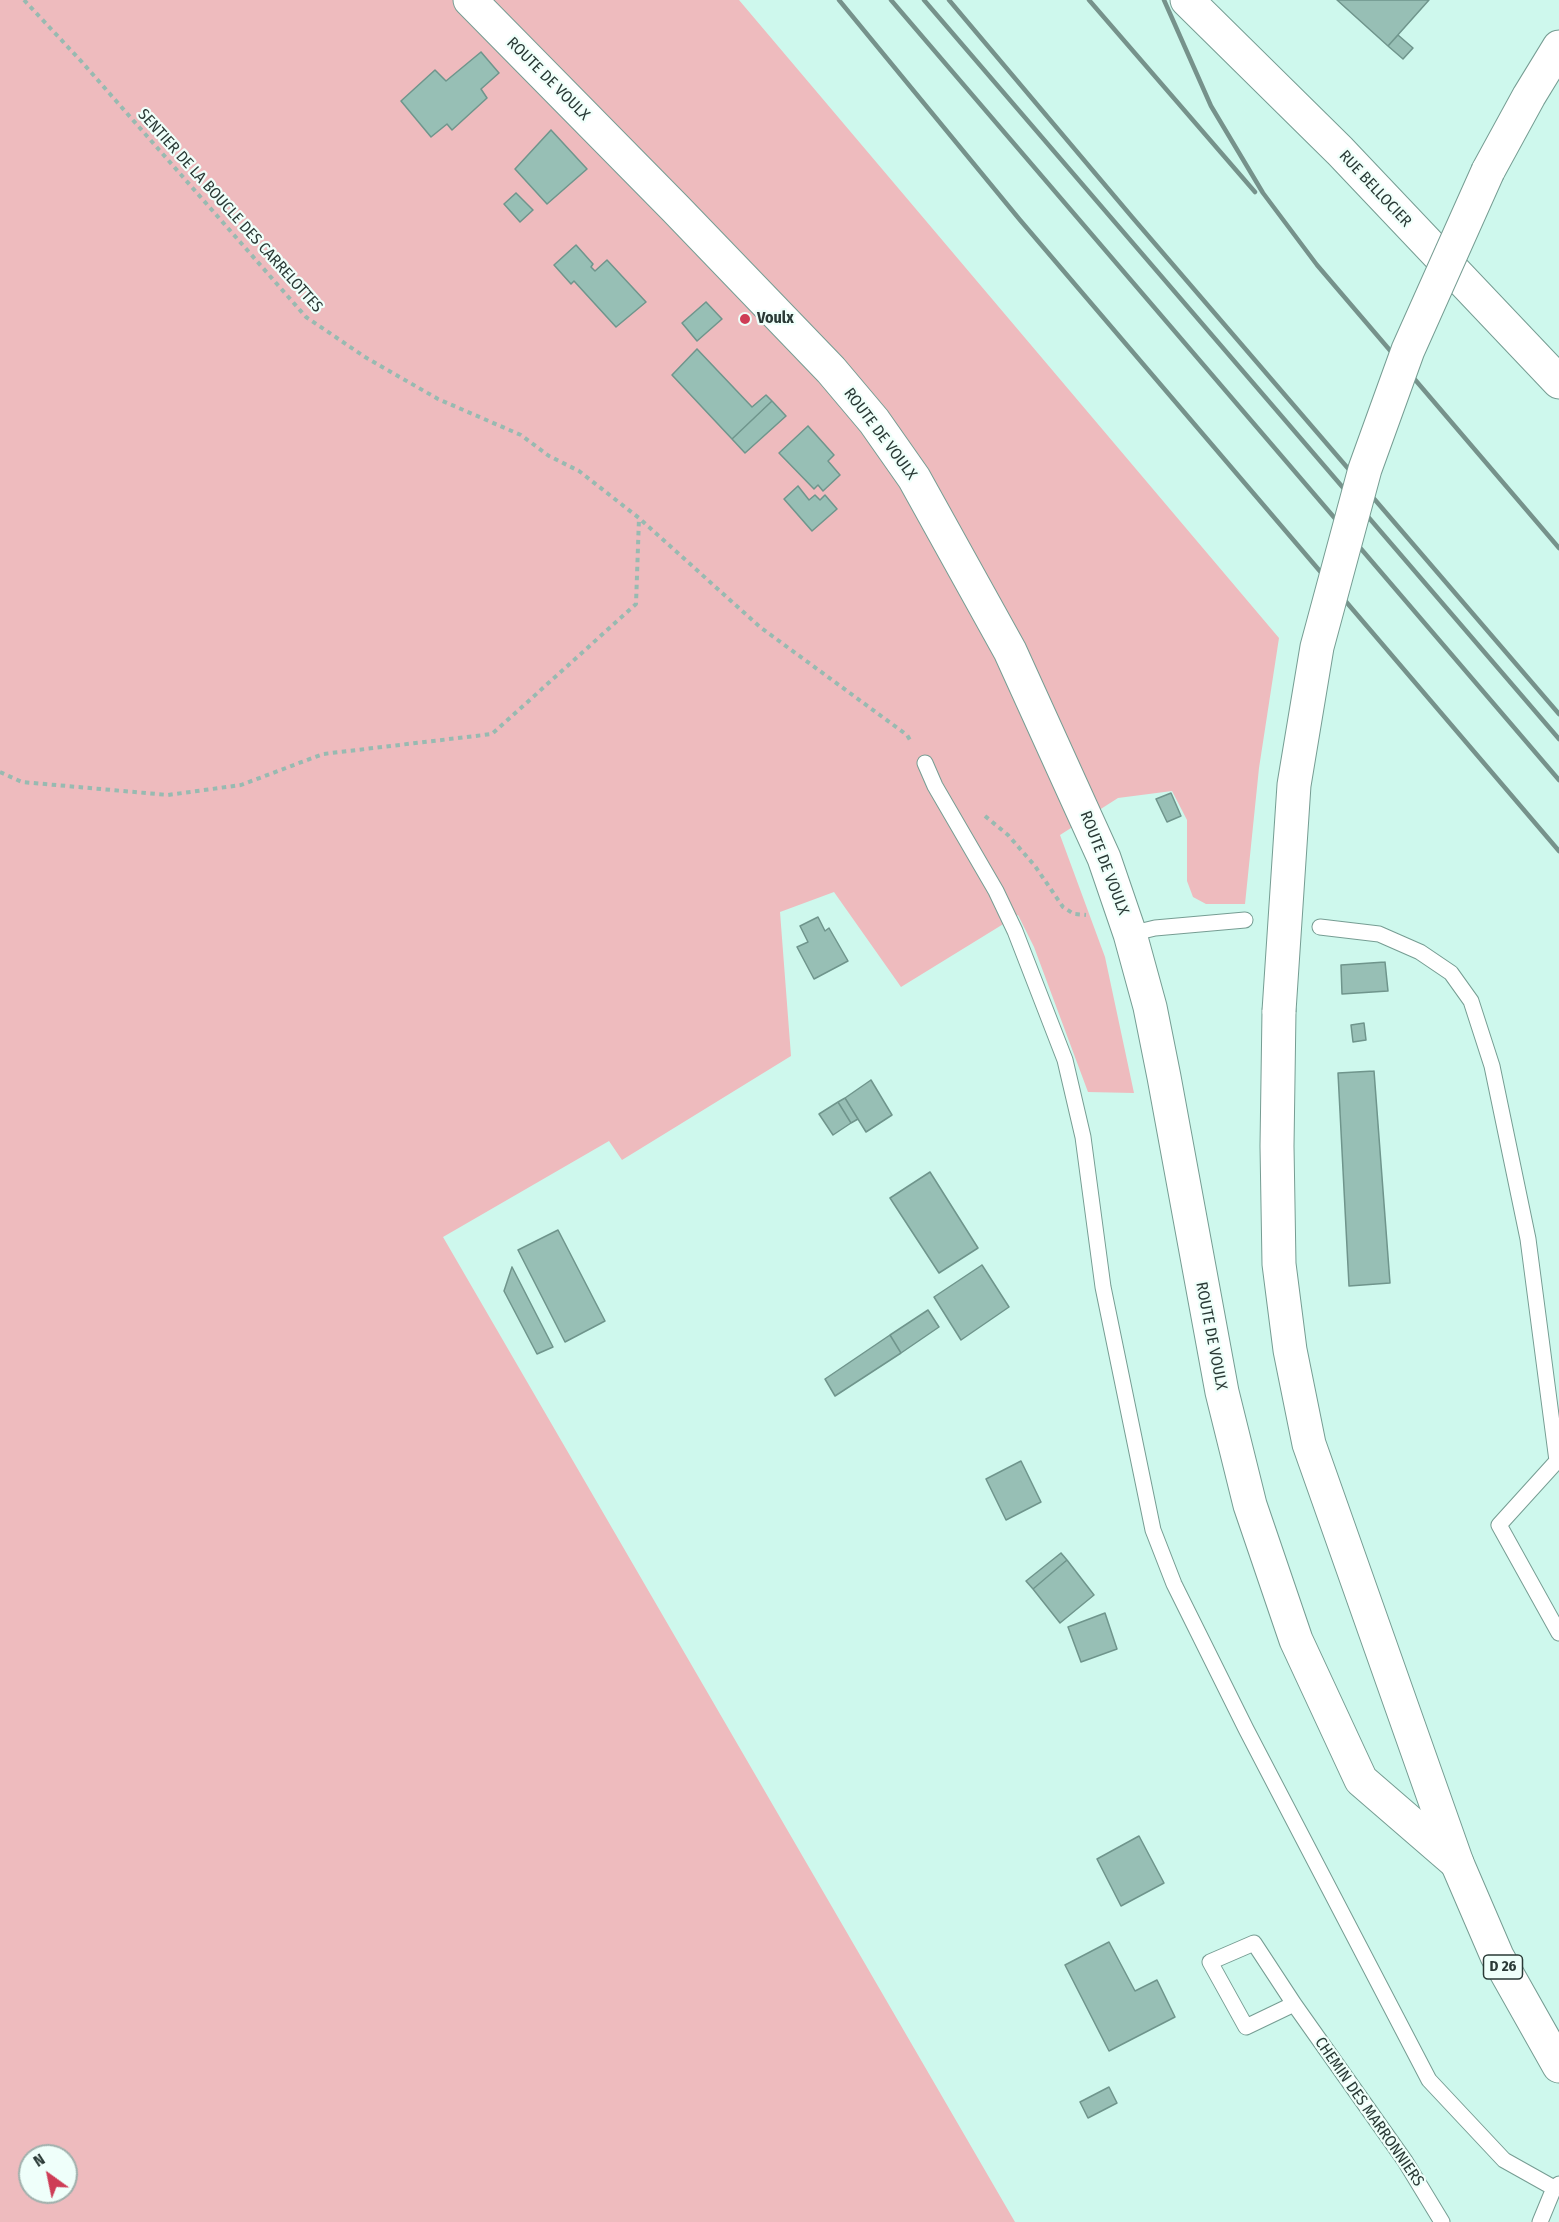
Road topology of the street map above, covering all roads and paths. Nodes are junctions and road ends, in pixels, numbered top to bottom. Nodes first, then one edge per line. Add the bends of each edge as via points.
1 (24, 0) edge
2 (470, 0) edge
3 (1187, 0) edge
4 (1559, 47) edge
5 (1559, 382) edge
6 (639, 518) junction
7 (925, 764) joint
8 (0, 772) edge
9 (983, 814) dead end
10 (1245, 920) dead end
11 (1320, 927) dead end
12 (1131, 934) junction
13 (1559, 1634) edge
14 (1457, 1863) junction
15 (1294, 2004) junction
16 (1559, 2066) edge
17 (1556, 2186) edge
18 (1442, 2222) edge
19 (1540, 2222) edge

1 - 6 path, SENTIER DE LA BOUCLE DES CARRELOTTES via 306,317 438,399 520,435 579,471
2 - 12 main road, ROUTE DE VOULX / D 26 via 831,370 896,451 1010,651 1104,858
3 - 5 main road, RUE BELLOCIER via 1340,151
4 - 14 main road, bridge via 1488,171 1408,350 1365,469 1317,647 1294,785 1279,1011 1280,1264 1290,1350 1309,1444
6 - 7 path, SENTIER DE LA BOUCLE DES CARRELOTTES via 760,627 907,735
6 - 8 path via 636,604 492,734 323,754 241,785 168,795 22,782
7 - 17 lane via 1016,931 1065,1060 1083,1137 1102,1287 1153,1530 1174,1584 1429,2080 1504,2160
9 - 12 path via 1035,866 1063,907
10 - 12 lane via 1155,928
11 - 13 lane via 1379,934 1419,952 1451,973 1471,1001 1492,1066 1528,1239 1557,1461 1498,1525
12 - 14 main road, ROUTE DE VOULX / D 26 via 1164,1077 1222,1392 1250,1504 1296,1640 1361,1780
14 - 16 main road, D 26 via 1497,1956
15 - 15 lane, CHEMIN DES MARRONNIERS via 1246,2027 1210,1962 1254,1942
15 - 18 lane, CHEMIN DES MARRONNIERS via 1405,2161
17 - 19 lane

